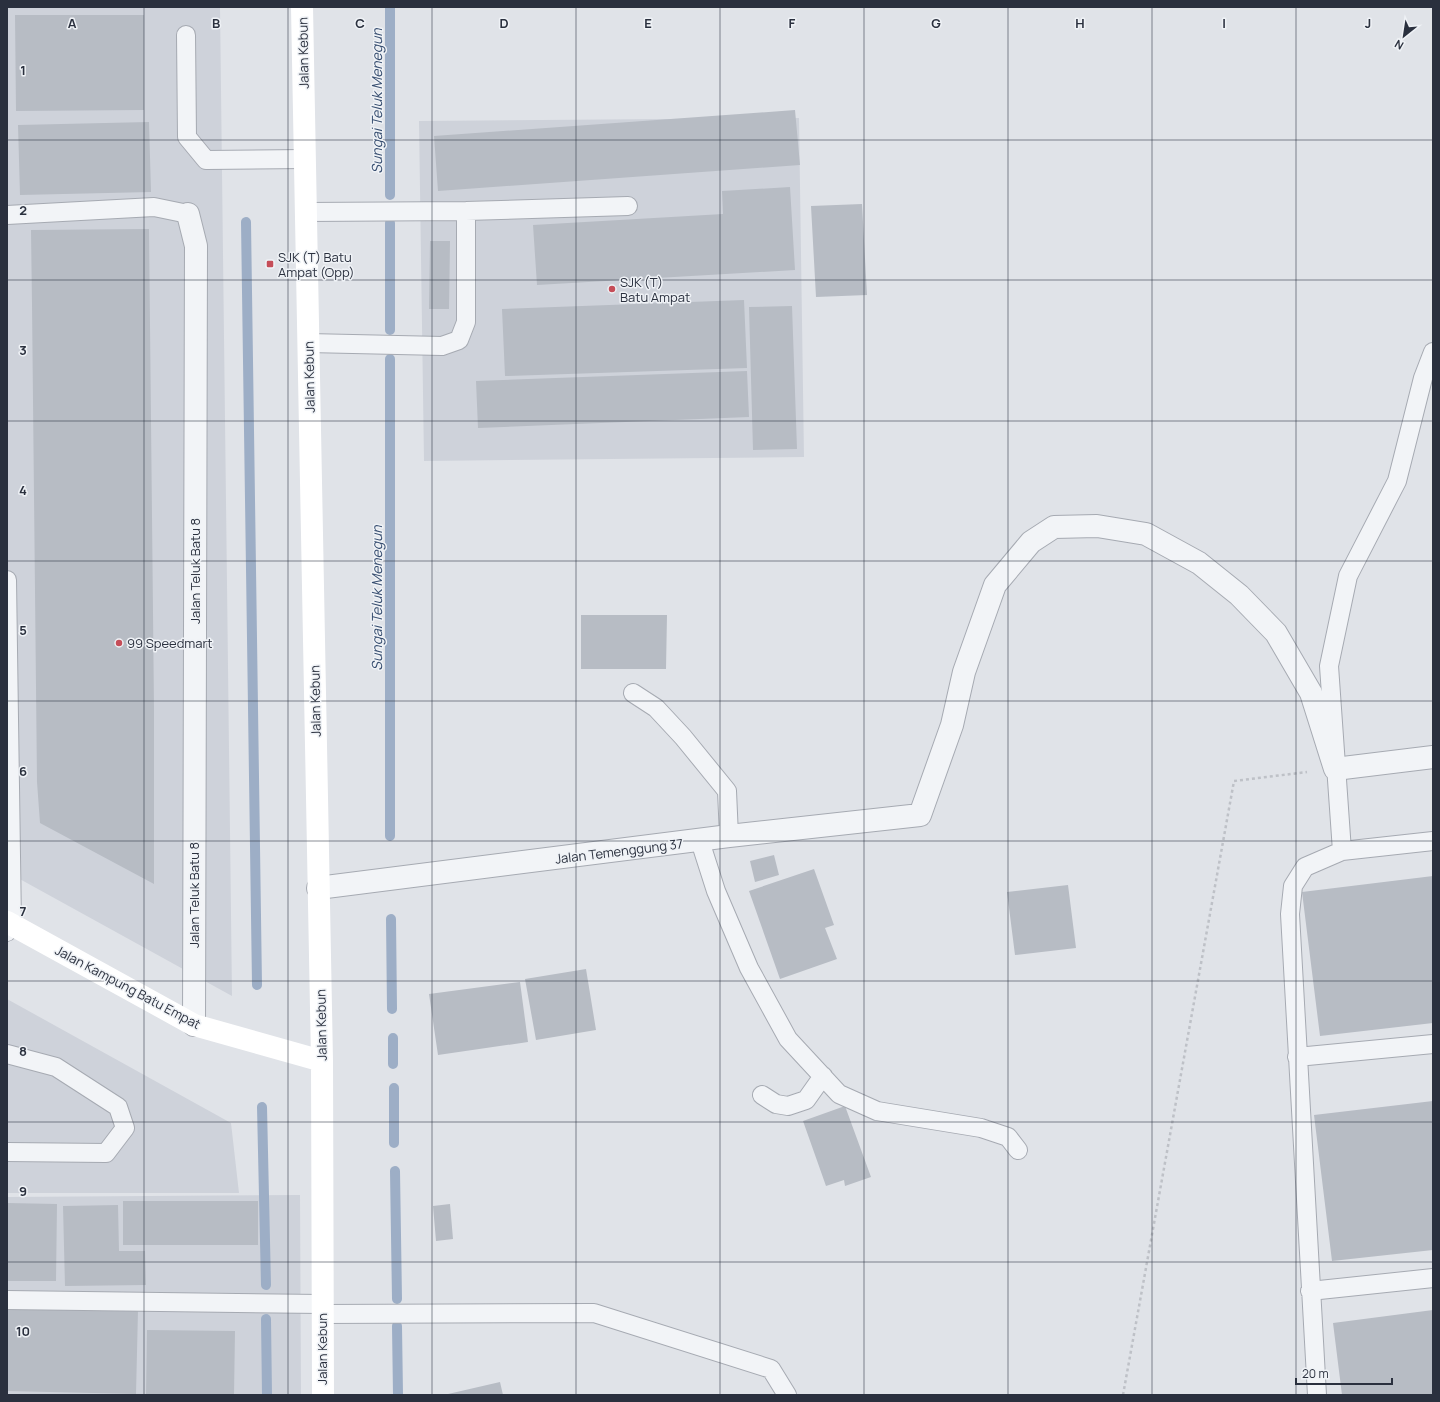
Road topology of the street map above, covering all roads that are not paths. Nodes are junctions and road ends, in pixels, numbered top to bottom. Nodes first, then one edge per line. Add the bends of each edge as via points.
1 (302, 7) edge
2 (186, 35) dead end
3 (305, 159) junction
4 (628, 206) dead end
5 (466, 211) junction
6 (306, 212) junction
7 (188, 214) joint
8 (7, 215) edge
9 (308, 344) junction
10 (1433, 352) edge
11 (7, 580) edge
12 (632, 693) dead end
13 (1433, 757) edge
14 (1335, 769) junction
15 (729, 836) junction
16 (700, 841) junction
17 (1433, 841) edge
18 (1342, 850) junction
19 (318, 888) junction
20 (9, 926) edge
21 (194, 1025) junction
22 (1433, 1044) edge
23 (7, 1054) edge
24 (1297, 1057) junction
25 (322, 1061) junction
26 (823, 1076) junction
27 (762, 1095) dead end
28 (1018, 1150) dead end
29 (7, 1152) edge
30 (1433, 1278) edge
31 (1310, 1291) junction
32 (7, 1300) edge
33 (322, 1309) junction
34 (323, 1395) edge
35 (787, 1395) edge
36 (1316, 1395) edge

1 - 3 main road, Jalan Kebun
2 - 3 lane via 187,137 206,160
3 - 6 main road, Jalan Kebun
4 - 5 lane
5 - 6 lane
5 - 9 lane via 466,322 459,340 442,346
6 - 9 main road, Jalan Kebun
7 - 8 lane via 154,207
7 - 21 street, Jalan Teluk Batu 8 via 196,246
9 - 19 main road, Jalan Kebun
10 - 14 lane via 1423,378 1398,481 1348,576 1329,666
11 - 20 lane
12 - 15 lane via 656,708 683,736 727,791
13 - 14 street
14 - 15 street, Jalan Temenggung 37 via 1311,693 1276,633 1239,595 1199,563 1146,534 1097,526 1054,527 1031,542 995,585 964,672 952,725 920,815
14 - 18 lane
15 - 16 street, Jalan Temenggung 37
16 - 19 street, Jalan Temenggung 37
16 - 26 lane via 716,891 749,968 788,1039
17 - 18 lane
18 - 24 lane via 1305,867 1293,886 1290,914
19 - 25 main road, Jalan Kebun
20 - 21 main road, Jalan Kampung Batu Empat
21 - 25 main road, Jalan Kampung Batu Empat
22 - 24 lane
23 - 29 lane via 56,1067 118,1107 125,1128 106,1153
24 - 31 lane
25 - 33 main road, Jalan Kebun
26 - 27 lane via 806,1100 788,1106 776,1104
26 - 28 lane via 839,1094 877,1111 981,1128 1008,1137
30 - 31 lane
31 - 36 lane
32 - 33 lane
33 - 34 main road, Jalan Kebun
33 - 35 lane via 594,1313 771,1369

